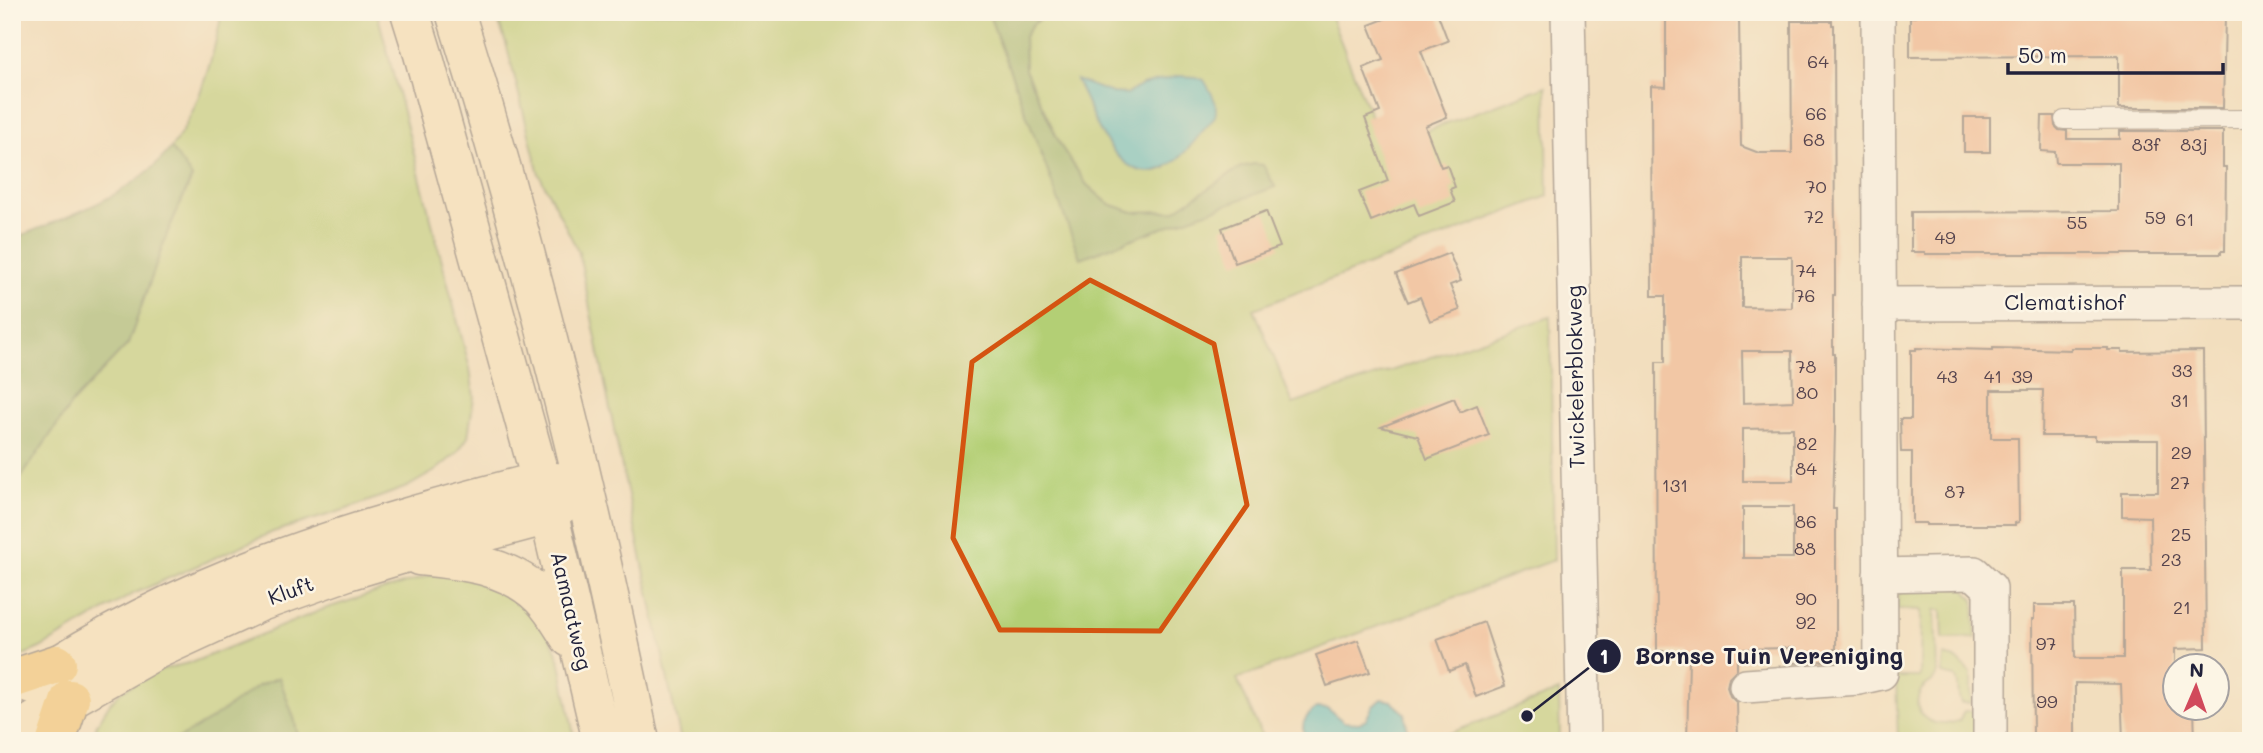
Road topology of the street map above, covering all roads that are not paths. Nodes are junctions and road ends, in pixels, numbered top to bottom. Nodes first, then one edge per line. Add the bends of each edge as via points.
1 (410, 12) edge
2 (455, 12) edge
3 (1568, 12) edge
4 (1878, 12) edge
5 (2251, 119) edge
6 (2064, 120) dead end
7 (2251, 303) edge
8 (1880, 304) junction
9 (584, 484) junction
10 (545, 498) junction
11 (403, 554) junction
12 (1880, 575) junction
13 (582, 657) junction
14 (12, 679) edge
15 (64, 682) junction
16 (1746, 685) dead end
17 (12, 695) edge
18 (12, 736) edge
19 (56, 741) edge
20 (602, 741) edge
21 (640, 741) edge
22 (1584, 741) edge
23 (1990, 741) edge

1 - 10 main road
2 - 9 main road
3 - 22 street, Twickelerblokweg
4 - 8 street
5 - 6 lane
7 - 8 street, Clematishof
8 - 12 street
9 - 10 main road, Kluft
9 - 21 main road, Aamaatweg
10 - 11 main road, Kluft
10 - 13 main road, Aamaatweg
10 - 15 main road, Kluft via 382,524 236,574 158,610
11 - 13 main road via 481,565 529,586 553,611
11 - 15 main road, Kluft via 260,602 156,650
12 - 16 street via 1881,673
12 - 23 street via 1974,573 1990,588
13 - 20 main road, Aamaatweg
14 - 15 highway
15 - 17 main road, Kluft
15 - 18 main road, Kluft
15 - 19 highway

